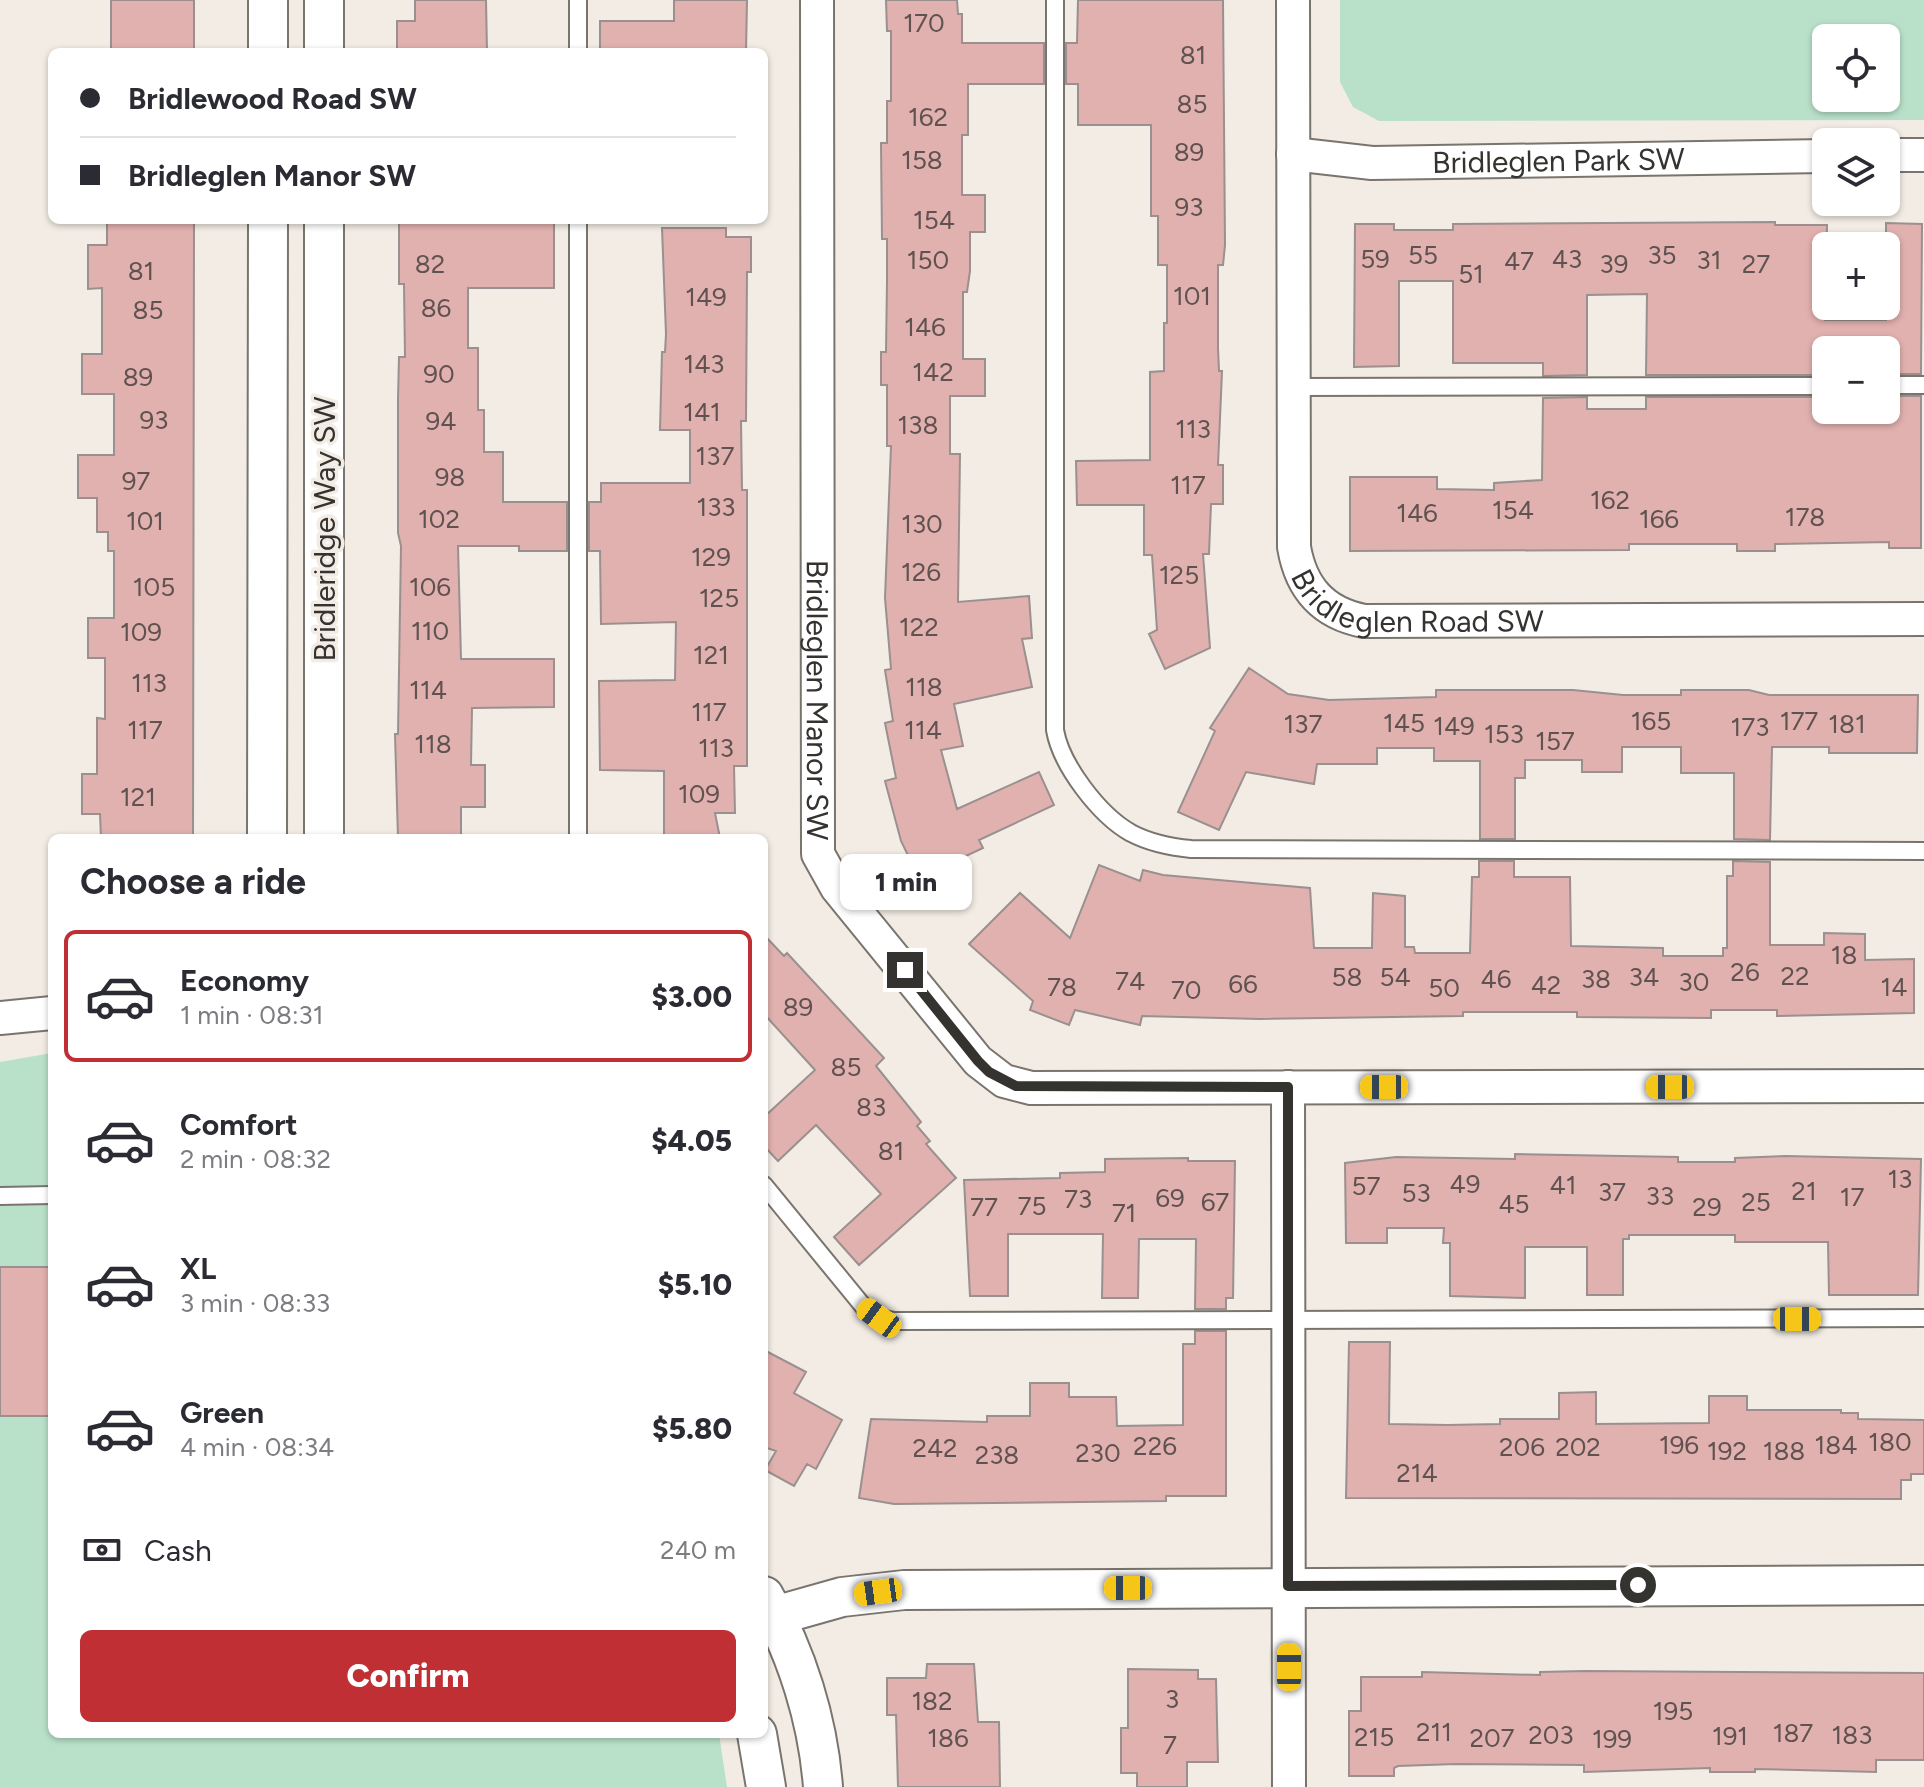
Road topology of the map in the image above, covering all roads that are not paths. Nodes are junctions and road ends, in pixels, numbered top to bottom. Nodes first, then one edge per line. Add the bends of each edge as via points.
1 (268, 0) edge
2 (324, 0) edge
3 (578, 0) edge
4 (817, 0) edge
5 (1055, 0) edge
6 (1293, 0) edge
7 (268, 48) edge
8 (324, 48) edge
9 (578, 48) edge
10 (1293, 154) junction
11 (1900, 155) edge
12 (1924, 155) edge
13 (1812, 156) edge
14 (268, 224) edge
15 (324, 224) edge
16 (578, 224) edge
17 (1900, 385) edge
18 (1924, 385) edge
19 (1812, 386) edge
20 (1294, 387) junction
21 (267, 477) junction
22 (324, 477) junction
23 (1924, 619) edge
24 (267, 834) edge
25 (324, 834) edge
26 (578, 834) edge
27 (1924, 851) edge
28 (48, 1013) edge
29 (0, 1018) edge
30 (1924, 1086) edge
31 (1288, 1087) junction
32 (768, 1190) edge
33 (48, 1195) edge
34 (0, 1196) edge
35 (1924, 1318) edge
36 (1288, 1320) junction
37 (1924, 1585) edge
38 (1288, 1586) junction
39 (768, 1610) edge
40 (758, 1738) edge
41 (766, 1787) edge
42 (823, 1787) edge
43 (1289, 1787) edge

1 - 7 street
2 - 8 street
3 - 9 lane
4 - 31 street, Bridleglen Manor SW via 818,854 837,888 968,1049 1004,1081 1031,1088
5 - 27 lane via 1055,730 1064,761 1092,797 1128,831 1163,846 1191,849
6 - 10 street, Bridleglen Road SW
10 - 13 street, Bridleglen Park SW via 1372,163
10 - 20 street, Bridleglen Road SW
11 - 12 street
14 - 21 street, Bridleridge Way SW
15 - 22 street, Bridleridge Way SW
16 - 26 lane
17 - 18 lane
19 - 20 lane
20 - 23 street, Bridleglen Road SW via 1298,569 1313,594 1349,618
21 - 22 street
21 - 24 street, Bridleridge Way SW
22 - 25 street, Bridleridge Way SW
28 - 29 street
30 - 31 street, Bridleglen Manor SW
31 - 36 street
32 - 36 lane via 863,1306 879,1318
33 - 34 lane
35 - 36 lane
36 - 38 street
37 - 38 street
38 - 39 street via 904,1590
38 - 43 street
39 - 42 street via 812,1719
40 - 41 street

